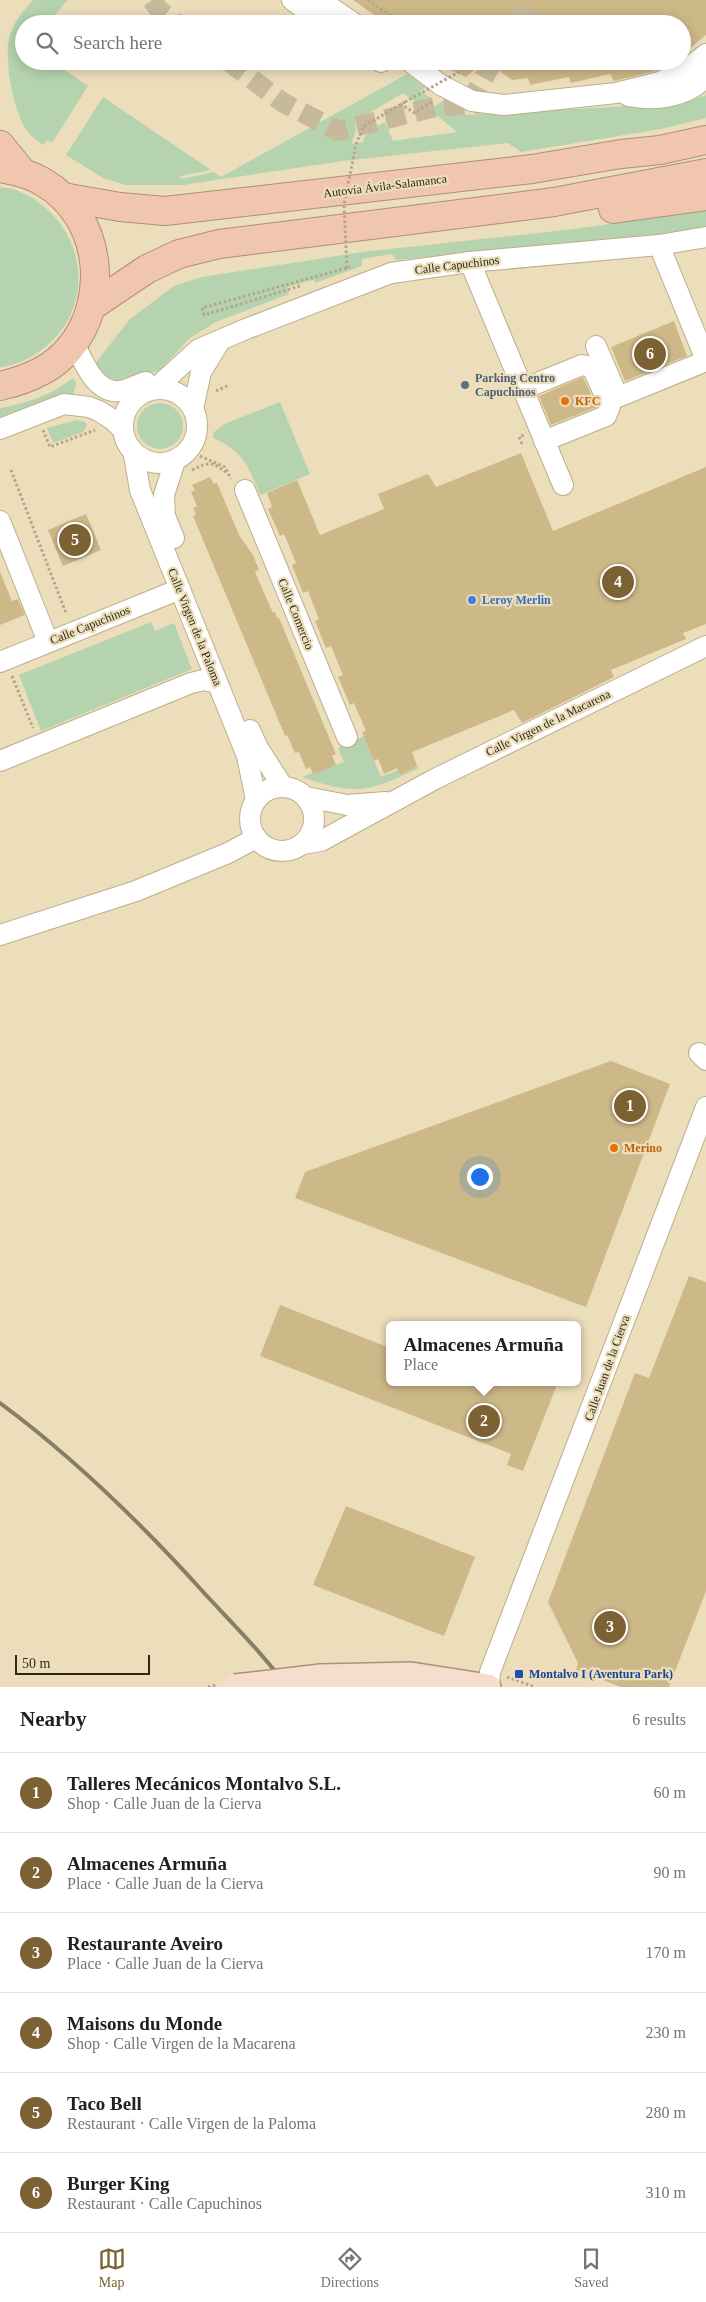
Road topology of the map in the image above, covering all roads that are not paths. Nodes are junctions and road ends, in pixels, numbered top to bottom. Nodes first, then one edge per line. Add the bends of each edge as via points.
1 (292, 0) edge
2 (320, 0) edge
3 (313, 15) edge
4 (342, 15) edge
5 (706, 54) edge
6 (691, 65) edge
7 (421, 70) edge
8 (683, 70) edge
9 (706, 76) edge
10 (616, 93) junction
11 (706, 125) edge
12 (706, 140) edge
13 (0, 145) edge
14 (621, 154) junction
15 (11, 170) edge
16 (706, 173) edge
17 (706, 196) edge
18 (63, 197) junction
19 (454, 214) junction
20 (706, 237) edge
21 (659, 245) junction
22 (470, 262) junction
23 (92, 306) junction
24 (220, 341) junction
25 (596, 346) dead end
26 (71, 347) junction
27 (706, 360) edge
28 (163, 382) junction
29 (0, 386) edge
30 (523, 389) junction
31 (134, 398) junction
32 (194, 409) junction
33 (112, 428) junction
34 (0, 429) edge
35 (544, 441) junction
36 (134, 455) junction
37 (181, 467) junction
38 (563, 485) dead end
39 (245, 490) dead end
40 (0, 521) edge
41 (180, 588) junction
42 (48, 642) junction
43 (706, 646) edge
44 (5, 668) edge
45 (217, 683) junction
46 (347, 737) dead end
47 (0, 761) edge
48 (283, 787) junction
49 (306, 797) junction
50 (256, 800) junction
51 (390, 801) junction
52 (256, 838) junction
53 (302, 844) junction
54 (0, 935) edge
55 (706, 1107) edge
56 (507, 1628) junction
57 (458, 1681) junction
58 (235, 1687) edge
59 (488, 1687) edge

1 - 3 street
2 - 4 street
5 - 6 street
7 - 10 street via 472,101 504,105
8 - 10 street via 660,82
9 - 10 street via 690,89 657,98
11 - 14 highway via 659,136
12 - 14 highway, Autovía Ávila-Salamanca
13 - 15 highway
14 - 18 highway, Autovía Ávila-Salamanca via 532,169 165,212 120,208
15 - 18 highway via 44,183
16 - 19 highway via 554,202
17 - 19 highway via 551,218
18 - 23 highway via 81,220 92,248 96,277
19 - 23 highway via 219,244 179,254 147,269
20 - 21 street, Calle Capuchinos
21 - 22 street, Calle Capuchinos
21 - 27 street
22 - 24 street, Calle Capuchinos via 392,273
22 - 30 street
23 - 26 highway
24 - 28 street, Calle Capuchinos via 199,349
24 - 32 street via 201,372
25 - 27 street via 618,396
26 - 28 street via 95,380 113,391 130,389 142,382
26 - 29 highway via 47,369 22,381
26 - 31 street via 80,371 100,393 110,398
28 - 31 street
28 - 32 street
30 - 35 street
30 - 35 street via 586,365 592,367 610,407 606,416
31 - 33 street
32 - 37 street via 197,425 194,441
33 - 34 street via 113,420 99,411 64,404
33 - 36 street
35 - 38 street
36 - 37 street via 147,462
36 - 41 street, Calle Virgen de la Paloma via 140,490
37 - 48 street, Calle Virgen de la Paloma via 164,495 165,516 258,748
39 - 46 street, Calle Comercio
40 - 42 street
41 - 42 street, Calle Capuchinos
41 - 45 street, Calle Virgen de la Paloma
42 - 44 street, Calle Capuchinos
43 - 51 street, Calle Virgen de la Macarena
45 - 47 street via 204,680 191,683
45 - 50 street, Calle Virgen de la Paloma via 247,756
48 - 49 street
48 - 50 street via 268,790
49 - 51 street, Calle Virgen de la Macarena via 347,805
49 - 53 street via 314,812 312,830
50 - 52 street via 250,812
51 - 53 street, Calle Virgen de la Macarena via 348,828 321,841
52 - 53 street via 266,847 278,851 291,850
52 - 54 street via 136,891
55 - 56 street, Calle Juan de la Cierva
56 - 57 street, Calle Juan de la Cierva via 477,1668
56 - 59 street, Calle Juan de la Cierva via 490,1672
57 - 58 main road, bridge via 411,1675 321,1676
57 - 59 main road

